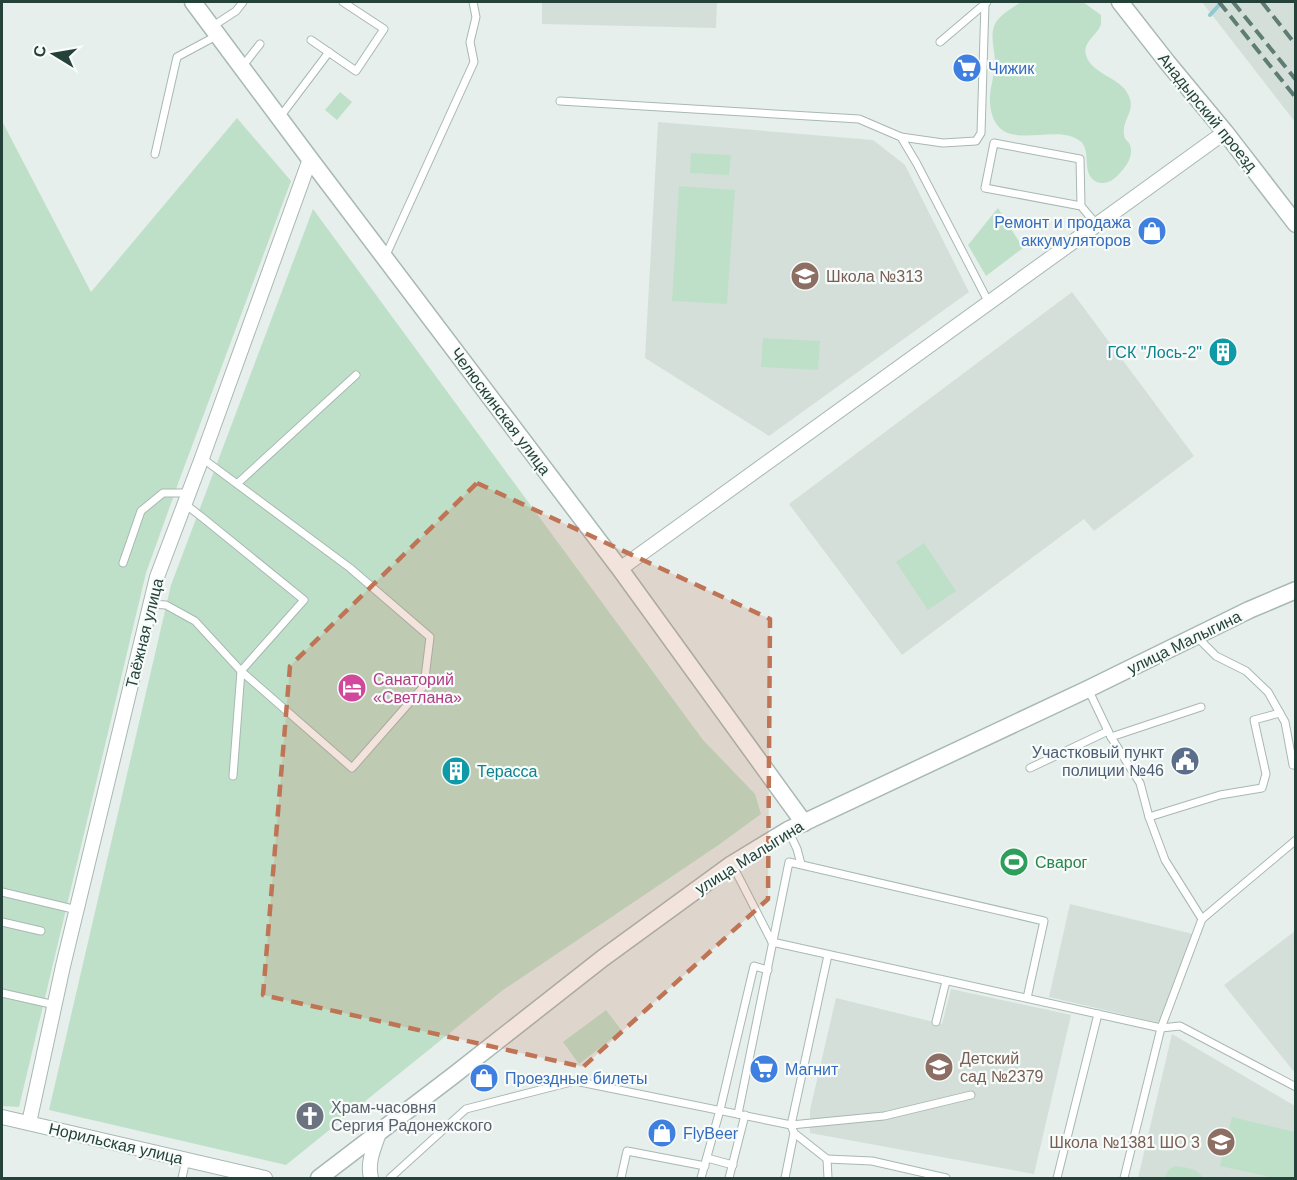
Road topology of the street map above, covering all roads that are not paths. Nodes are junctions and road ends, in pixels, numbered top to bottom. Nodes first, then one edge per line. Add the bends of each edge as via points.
1 (193, 2) edge
2 (243, 2) edge
3 (343, 2) edge
4 (473, 2) edge
5 (986, 2) edge
6 (1120, 2) edge
7 (215, 30) junction
8 (311, 40) dead end
9 (940, 42) dead end
10 (260, 44) dead end
11 (329, 52) junction
12 (242, 67) junction
13 (560, 101) dead end
14 (280, 118) junction
15 (1225, 132) junction
16 (901, 137) junction
17 (155, 154) dead end
18 (310, 159) junction
19 (1081, 206) junction
20 (1296, 224) edge
21 (1097, 225) junction
22 (385, 258) junction
23 (989, 303) junction
24 (356, 375) dead end
25 (202, 458) junction
26 (238, 483) junction
27 (187, 498) junction
28 (123, 563) dead end
29 (620, 569) junction
30 (1296, 590) edge
31 (150, 604) junction
32 (1196, 636) junction
33 (241, 671) junction
34 (1088, 689) junction
35 (1201, 707) dead end
36 (1280, 713) junction
37 (1110, 734) junction
38 (1293, 765) dead end
39 (1030, 768) dead end
40 (233, 776) dead end
41 (1149, 817) junction
42 (804, 823) junction
43 (788, 830) junction
44 (1296, 840) edge
45 (732, 864) junction
46 (801, 864) junction
47 (2, 892) edge
48 (77, 910) junction
49 (1202, 919) junction
50 (2, 922) edge
51 (41, 931) dead end
52 (772, 942) junction
53 (828, 954) junction
54 (768, 969) junction
55 (946, 981) junction
56 (2, 993) edge
57 (1027, 998) junction
58 (55, 1005) junction
59 (1098, 1014) junction
60 (936, 1022) dead end
61 (1161, 1028) junction
62 (1296, 1087) edge
63 (971, 1095) dead end
64 (720, 1110) junction
65 (741, 1115) junction
66 (2, 1116) edge
67 (29, 1123) junction
68 (791, 1125) junction
69 (379, 1133) junction
70 (794, 1133) junction
71 (827, 1159) junction
72 (186, 1160) junction
73 (706, 1162) junction
74 (733, 1164) junction
75 (182, 1179) edge
76 (265, 1179) edge
77 (319, 1179) edge
78 (371, 1179) edge
79 (390, 1179) edge
80 (621, 1179) edge
81 (701, 1179) edge
82 (729, 1179) edge
83 (785, 1179) edge
84 (828, 1179) edge
85 (946, 1179) edge
86 (1057, 1179) edge
87 (1124, 1179) edge

1 - 7 street, Челюскинская улица
2 - 7 lane
3 - 11 lane via 384,29 356,71
4 - 22 lane via 476,17 470,42 474,62
5 - 9 lane
5 - 16 lane via 981,133 976,141 943,143
6 - 15 street, Анадырский проезд
7 - 12 street, Челюскинская улица
7 - 17 lane via 177,57
8 - 11 lane
10 - 12 lane
11 - 14 lane
12 - 14 street, Челюскинская улица
13 - 16 lane via 859,119
14 - 18 street, Челюскинская улица
15 - 20 street, Анадырский проезд
15 - 21 street
16 - 23 lane
18 - 22 street, Челюскинская улица
18 - 25 street, Таёжная улица
19 - 19 lane via 985,188 994,143 1080,159
19 - 21 lane
21 - 23 street
22 - 29 street, Челюскинская улица
23 - 29 street
24 - 26 lane
25 - 26 lane
25 - 27 street, Таёжная улица
26 - 33 lane via 350,568 430,637 424,686 352,768
27 - 28 lane via 163,493 141,511
27 - 31 street, Таёжная улица
27 - 33 lane via 203,518 304,600
29 - 42 street, Челюскинская улица
30 - 32 street, улица Малыгина
31 - 33 lane via 166,605 195,621
31 - 48 street, Таёжная улица
32 - 34 street, улица Малыгина
32 - 36 lane via 1216,656 1246,671 1268,692
33 - 40 lane
34 - 37 lane
34 - 42 street, улица Малыгина
35 - 37 lane
36 - 38 lane
36 - 41 lane via 1254,720 1266,774 1262,788 1220,795
37 - 39 lane
37 - 41 lane via 1140,783
41 - 49 lane via 1165,860
42 - 43 street, улица Малыгина
43 - 45 street, улица Малыгина
43 - 46 lane
44 - 49 lane
45 - 52 lane
45 - 69 street, улица Малыгина via 603,958
46 - 52 lane via 789,862
46 - 57 lane via 1044,921
47 - 48 lane
48 - 58 street, Таёжная улица
49 - 61 lane
50 - 51 lane
52 - 53 lane
52 - 54 lane
53 - 55 lane
53 - 68 lane
54 - 64 lane via 754,966
54 - 65 lane
55 - 57 lane
55 - 60 lane
56 - 58 lane
57 - 59 lane
58 - 67 street, Таёжная улица
59 - 61 lane
59 - 86 lane
61 - 62 lane via 1180,1026
61 - 87 lane
63 - 68 lane via 884,1116
64 - 65 lane
64 - 73 lane
64 - 79 lane via 575,1081 466,1109
65 - 68 lane
65 - 74 lane
66 - 67 street, Норильская улица
67 - 72 street, Норильская улица
68 - 70 lane
69 - 77 street, улица Малыгина
69 - 78 street via 370,1156
70 - 71 lane
70 - 83 lane
71 - 84 lane
71 - 85 lane via 872,1161
72 - 75 lane
72 - 76 street, Норильская улица
73 - 74 lane
73 - 80 lane via 627,1151
73 - 81 lane
74 - 82 lane

